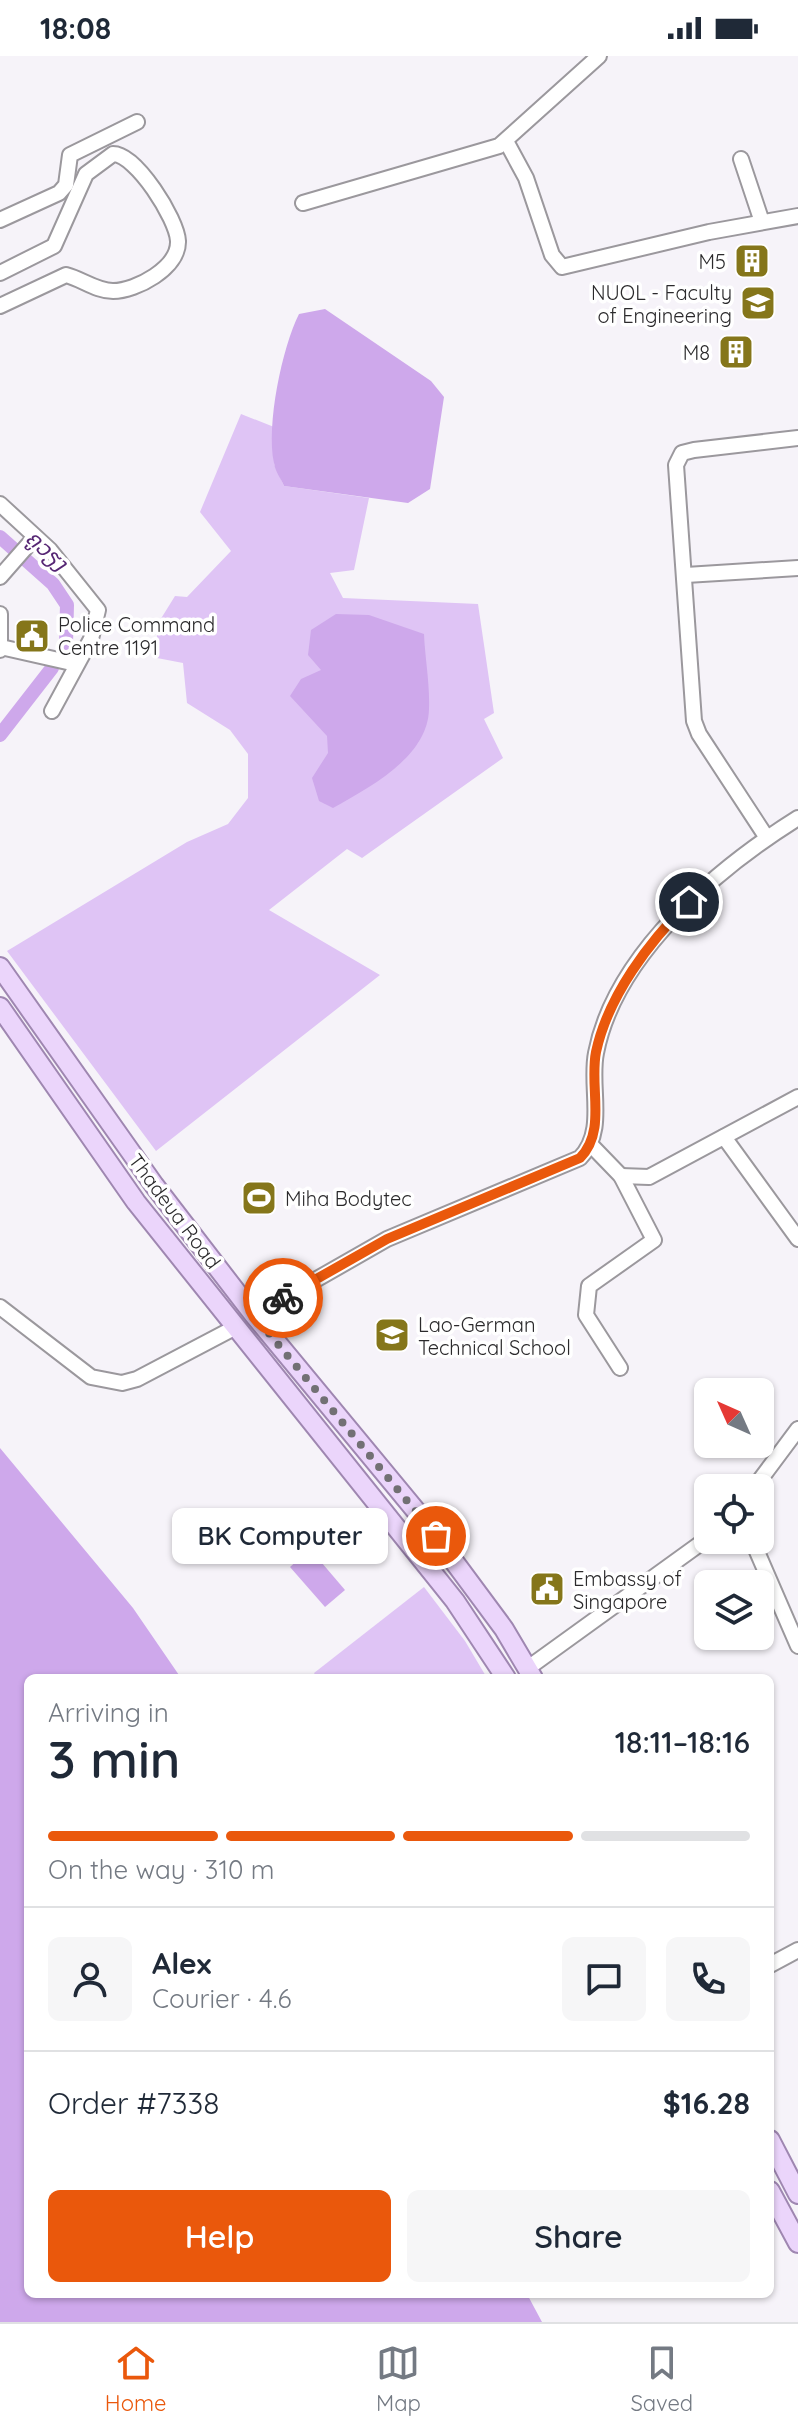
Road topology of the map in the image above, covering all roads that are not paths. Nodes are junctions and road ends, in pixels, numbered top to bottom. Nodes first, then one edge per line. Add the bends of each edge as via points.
1 (599, 56) edge
2 (137, 122) dead end
3 (506, 141) junction
4 (741, 159) dead end
5 (303, 203) dead end
6 (798, 216) edge
7 (0, 220) edge
8 (762, 222) junction
9 (0, 273) edge
10 (0, 306) edge
11 (798, 438) edge
12 (0, 504) edge
13 (31, 541) junction
14 (798, 568) edge
15 (686, 575) junction
16 (0, 577) edge
17 (0, 614) edge
18 (1, 648) edge
19 (76, 664) junction
20 (52, 711) dead end
21 (798, 818) edge
22 (767, 838) junction
23 (0, 967) edge
24 (0, 1007) edge
25 (798, 1097) edge
26 (724, 1137) junction
27 (591, 1145) junction
28 (621, 1176) junction
29 (798, 1239) edge
30 (0, 1307) edge
31 (254, 1315) junction
32 (234, 1328) junction
33 (620, 1368) dead end
34 (798, 1429) edge
35 (764, 1474) edge
36 (694, 1549) edge
37 (758, 1554) edge
38 (798, 1646) edge
39 (530, 1673) edge
40 (505, 1674) edge
41 (798, 1950) edge
42 (774, 1963) edge
43 (774, 2148) edge
44 (798, 2194) edge
45 (774, 2198) edge
46 (798, 2243) edge

1 - 3 street
2 - 7 street via 70,155 66,185 59,193
3 - 5 street
3 - 8 street via 526,178 552,255 562,267
4 - 8 street
6 - 8 street
9 - 10 street via 54,246 86,174 113,154 140,171 177,238 161,270 131,289 104,290 66,275
11 - 15 street via 682,453 676,465
12 - 13 street
13 - 16 street
13 - 19 street via 50,550 98,610 91,639
14 - 15 street
15 - 22 street via 694,721
17 - 18 street
18 - 19 street
19 - 20 street
21 - 22 street
22 - 27 street via 669,922 622,989 595,1054
23 - 31 main road, Thadeua Road via 154,1185
24 - 32 main road, Thadeua Road via 136,1202
25 - 26 street
26 - 28 street via 649,1177
26 - 29 street
27 - 28 street
27 - 31 street via 572,1163 387,1239
28 - 33 street via 654,1240 589,1286 586,1315
30 - 32 street via 91,1377 107,1382 137,1379
31 - 32 main road
31 - 39 main road, Thadeua Road via 421,1517
32 - 40 main road, Thadeua Road via 447,1591
34 - 35 street
36 - 39 street
37 - 38 street
41 - 42 street
43 - 44 main road
45 - 46 main road

